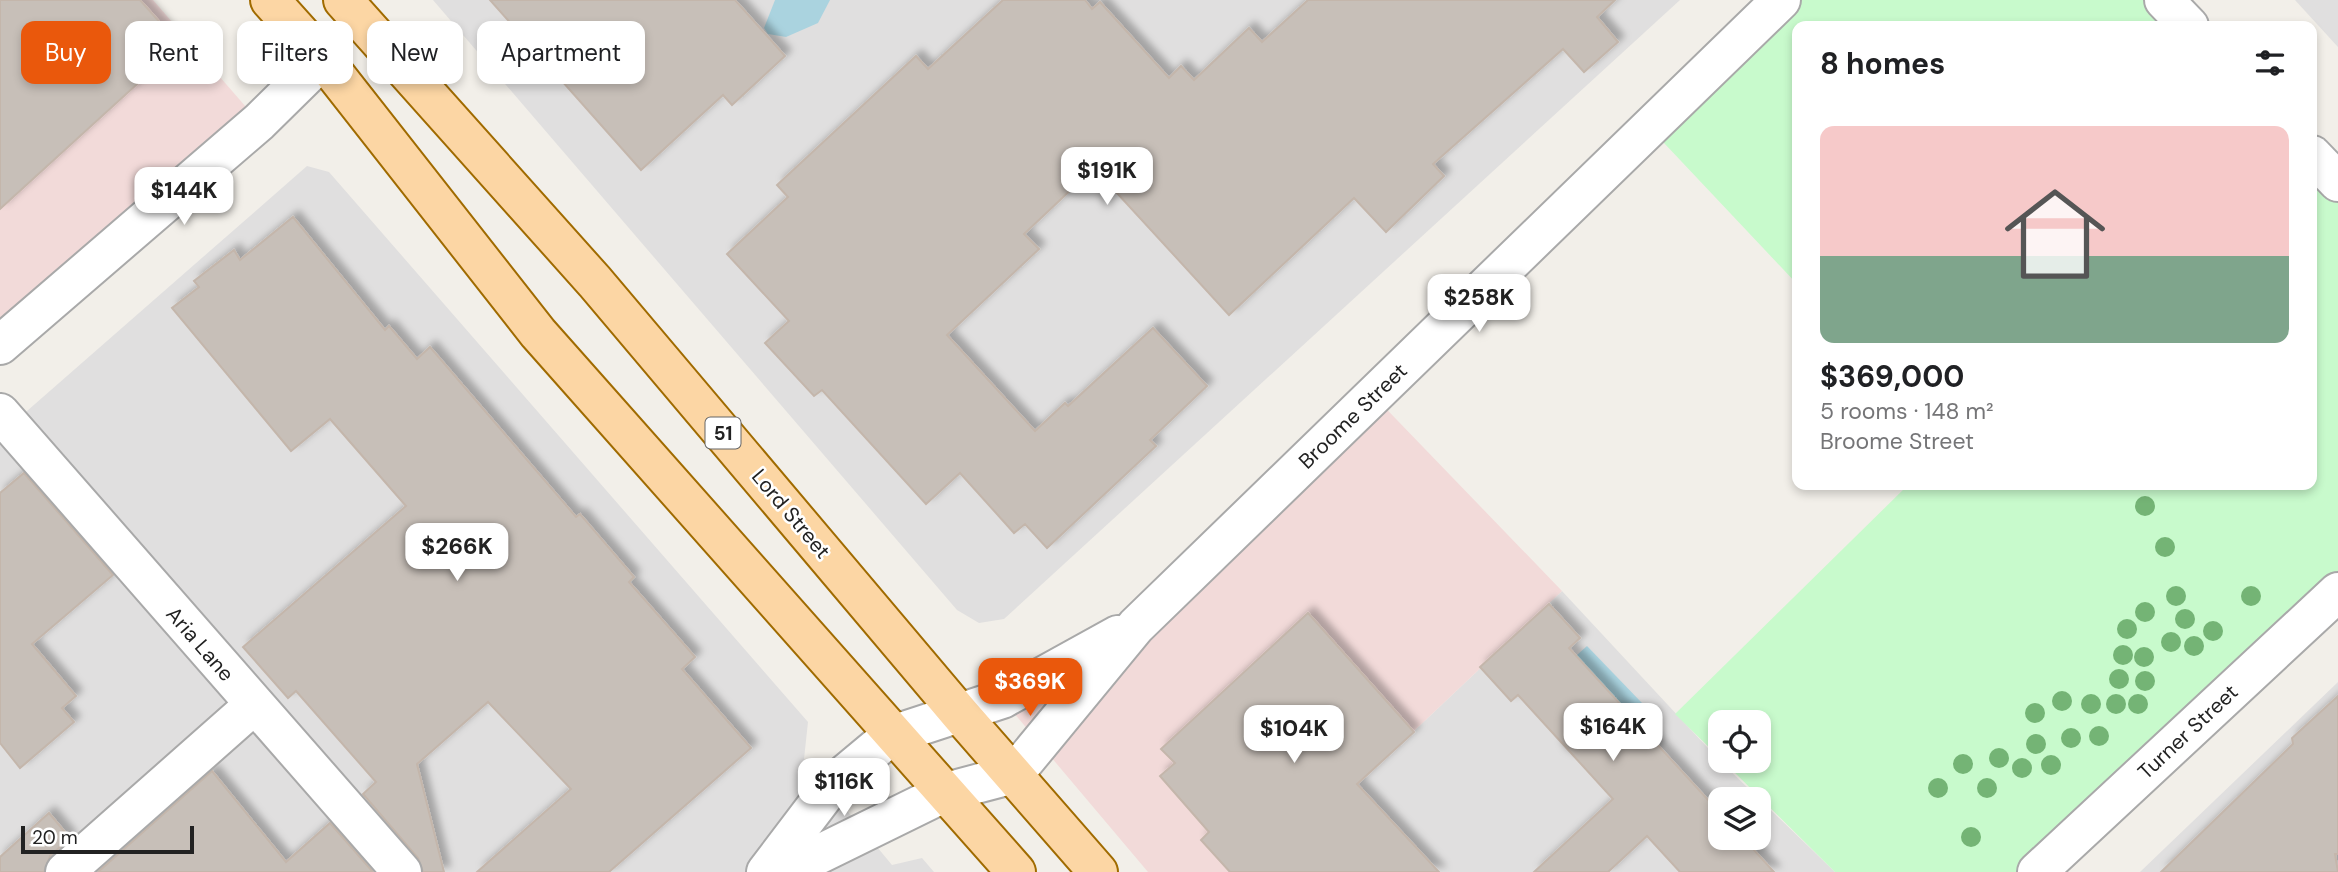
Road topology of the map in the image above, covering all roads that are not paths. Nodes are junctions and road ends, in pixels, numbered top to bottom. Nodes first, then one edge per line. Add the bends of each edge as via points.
1 (270, 0) edge
2 (343, 0) edge
3 (1781, 0) edge
4 (2164, 0) edge
5 (289, 21) edge
6 (2184, 21) edge
7 (298, 84) edge
8 (343, 84) edge
9 (2317, 160) edge
10 (2338, 182) edge
11 (0, 345) edge
12 (0, 413) edge
13 (2338, 592) edge
14 (1136, 626) junction
15 (254, 705) junction
16 (960, 714) junction
17 (892, 735) junction
18 (1014, 774) junction
19 (946, 792) junction
20 (65, 872) edge
21 (402, 872) edge
22 (766, 872) edge
23 (783, 872) edge
24 (1016, 872) edge
25 (1098, 872) edge
26 (2037, 872) edge

1 - 5 main road
2 - 16 main road, Lord Street / 51 via 596,282
3 - 14 street, Broome Street
4 - 6 street
7 - 11 street
8 - 17 main road via 538,333
9 - 10 street
12 - 15 street, Aria Lane
13 - 26 street, Turner Street
14 - 16 street, Broome Street via 1002,699
14 - 18 street, Broome Street
15 - 20 street
15 - 21 street, Aria Lane
16 - 17 street, Broome Street
16 - 18 main road, Lord Street / 51
17 - 19 main road
17 - 22 street via 832,785
18 - 19 street
18 - 25 main road, Lord Street / 51
19 - 23 street
19 - 24 main road

